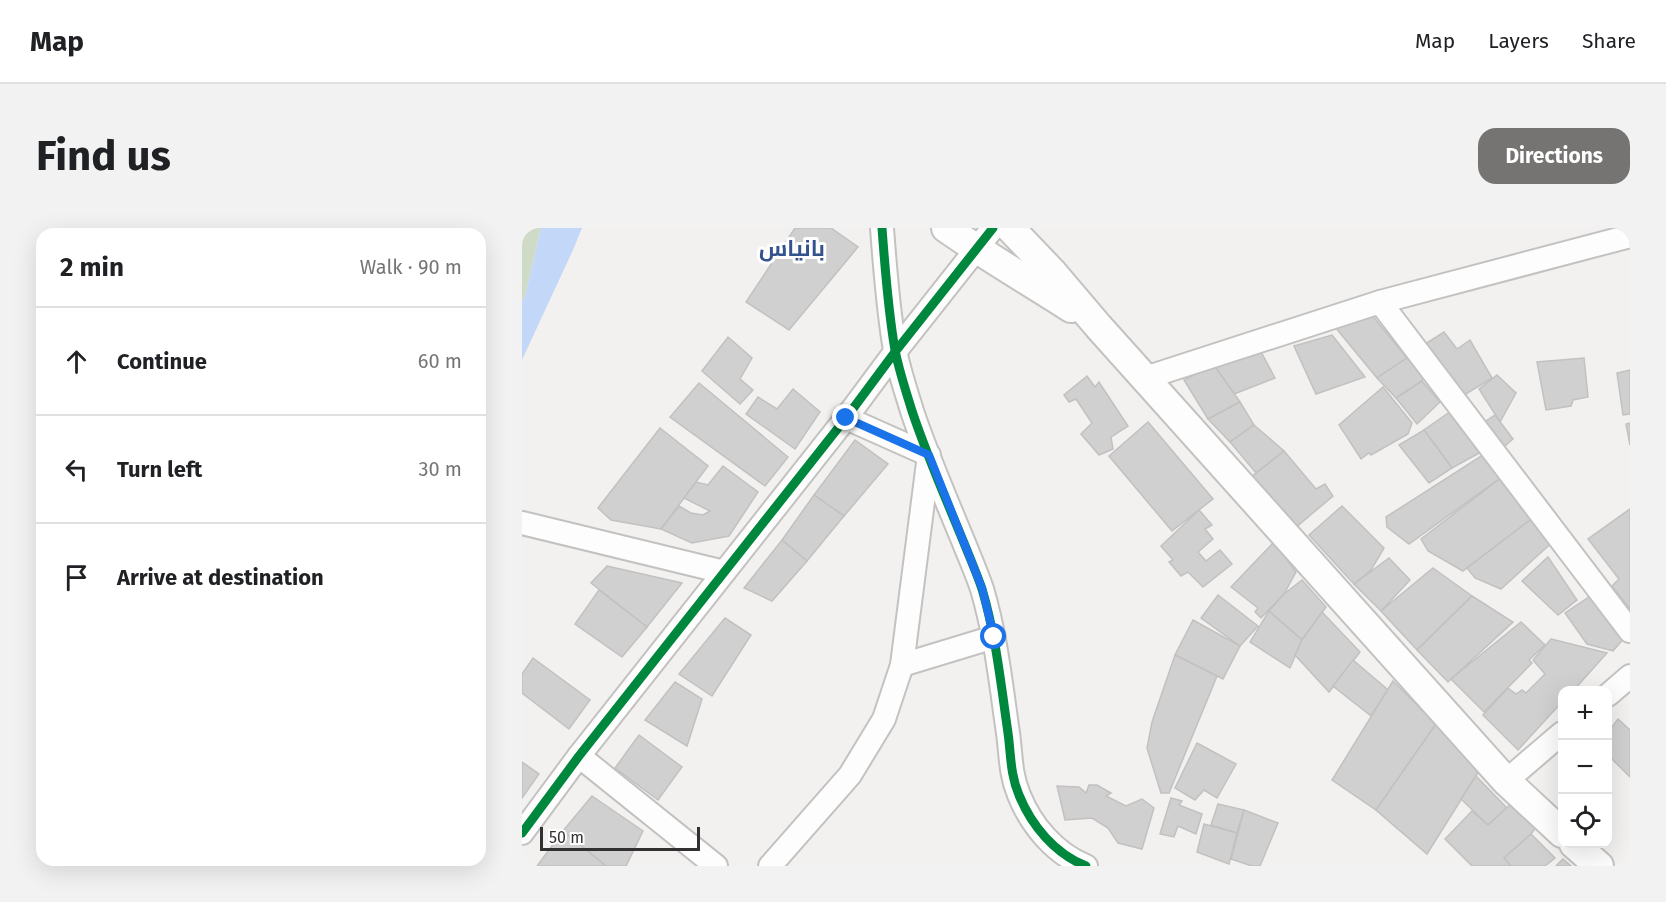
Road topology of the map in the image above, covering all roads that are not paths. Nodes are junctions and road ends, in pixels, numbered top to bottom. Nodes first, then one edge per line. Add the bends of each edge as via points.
1 (882, 228) edge
2 (946, 228) edge
3 (1010, 228) edge
4 (1630, 236) edge
5 (984, 238) edge
6 (1380, 302) junction
7 (1098, 326) junction
8 (896, 352) junction
9 (1145, 378) junction
10 (846, 418) junction
11 (929, 455) junction
12 (522, 523) edge
13 (724, 572) junction
14 (1630, 631) edge
15 (994, 637) junction
16 (902, 665) junction
17 (1630, 676) edge
18 (1612, 692) edge
19 (1558, 737) edge
20 (579, 756) junction
21 (1506, 781) junction
22 (1558, 828) edge
23 (522, 833) edge
24 (1580, 848) edge
25 (716, 866) edge
26 (770, 866) edge
27 (1086, 866) edge
28 (1599, 866) edge

1 - 8 street
2 - 5 main road
3 - 7 main road
4 - 6 street
5 - 7 main road via 1022,276
5 - 8 street
6 - 9 street
6 - 14 street
7 - 9 main road
8 - 10 street
8 - 11 street
9 - 21 main road
10 - 11 street
10 - 13 street
11 - 15 street via 982,588
11 - 16 street
12 - 13 street
13 - 20 street
15 - 16 street
15 - 27 street via 1009,758 1018,794 1048,840
16 - 26 street via 884,719 850,775
17 - 18 street
19 - 21 street
20 - 23 street
20 - 25 street
21 - 22 main road
24 - 28 main road

